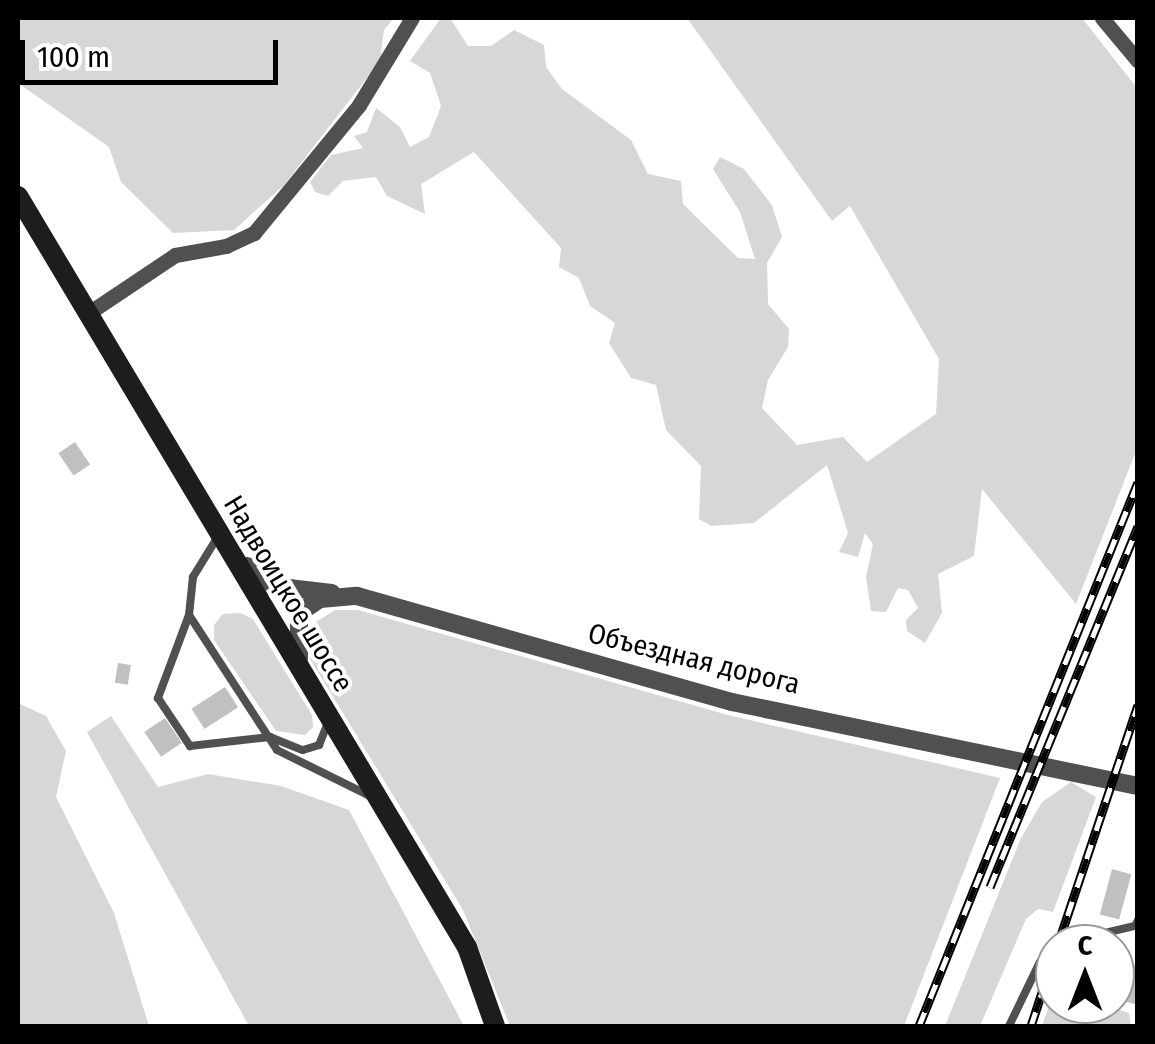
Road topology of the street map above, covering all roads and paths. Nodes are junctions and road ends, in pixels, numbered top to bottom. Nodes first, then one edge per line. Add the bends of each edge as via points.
1 (412, 18) edge
2 (1102, 18) edge
3 (1138, 61) edge
4 (18, 196) edge
5 (87, 314) junction
6 (219, 534) junction
7 (358, 596) junction
8 (189, 615) junction
9 (301, 669) junction
10 (328, 715) junction
11 (270, 737) junction
12 (1138, 786) edge
13 (380, 801) junction
14 (1035, 972) edge
15 (495, 1026) edge
16 (1009, 1026) edge

1 - 5 street via 359,104 254,233 226,246 175,255
2 - 3 street
4 - 5 main road, Надвоицкое шоссе
5 - 6 main road, Надвоицкое шоссе
6 - 7 street via 263,585
6 - 8 lane via 193,577
6 - 9 main road, Надвоицкое шоссе
7 - 9 street, Объездная дорога via 320,599 299,613 294,639
7 - 12 street, Объездная дорога via 732,702
8 - 11 lane
8 - 11 lane via 158,698 179,730 190,746
9 - 10 main road, Надвоицкое шоссе
10 - 11 lane via 319,745 286,749
10 - 13 main road, Надвоицкое шоссе
11 - 13 lane via 277,750
13 - 15 main road, Надвоицкое шоссе via 467,947
14 - 16 lane

